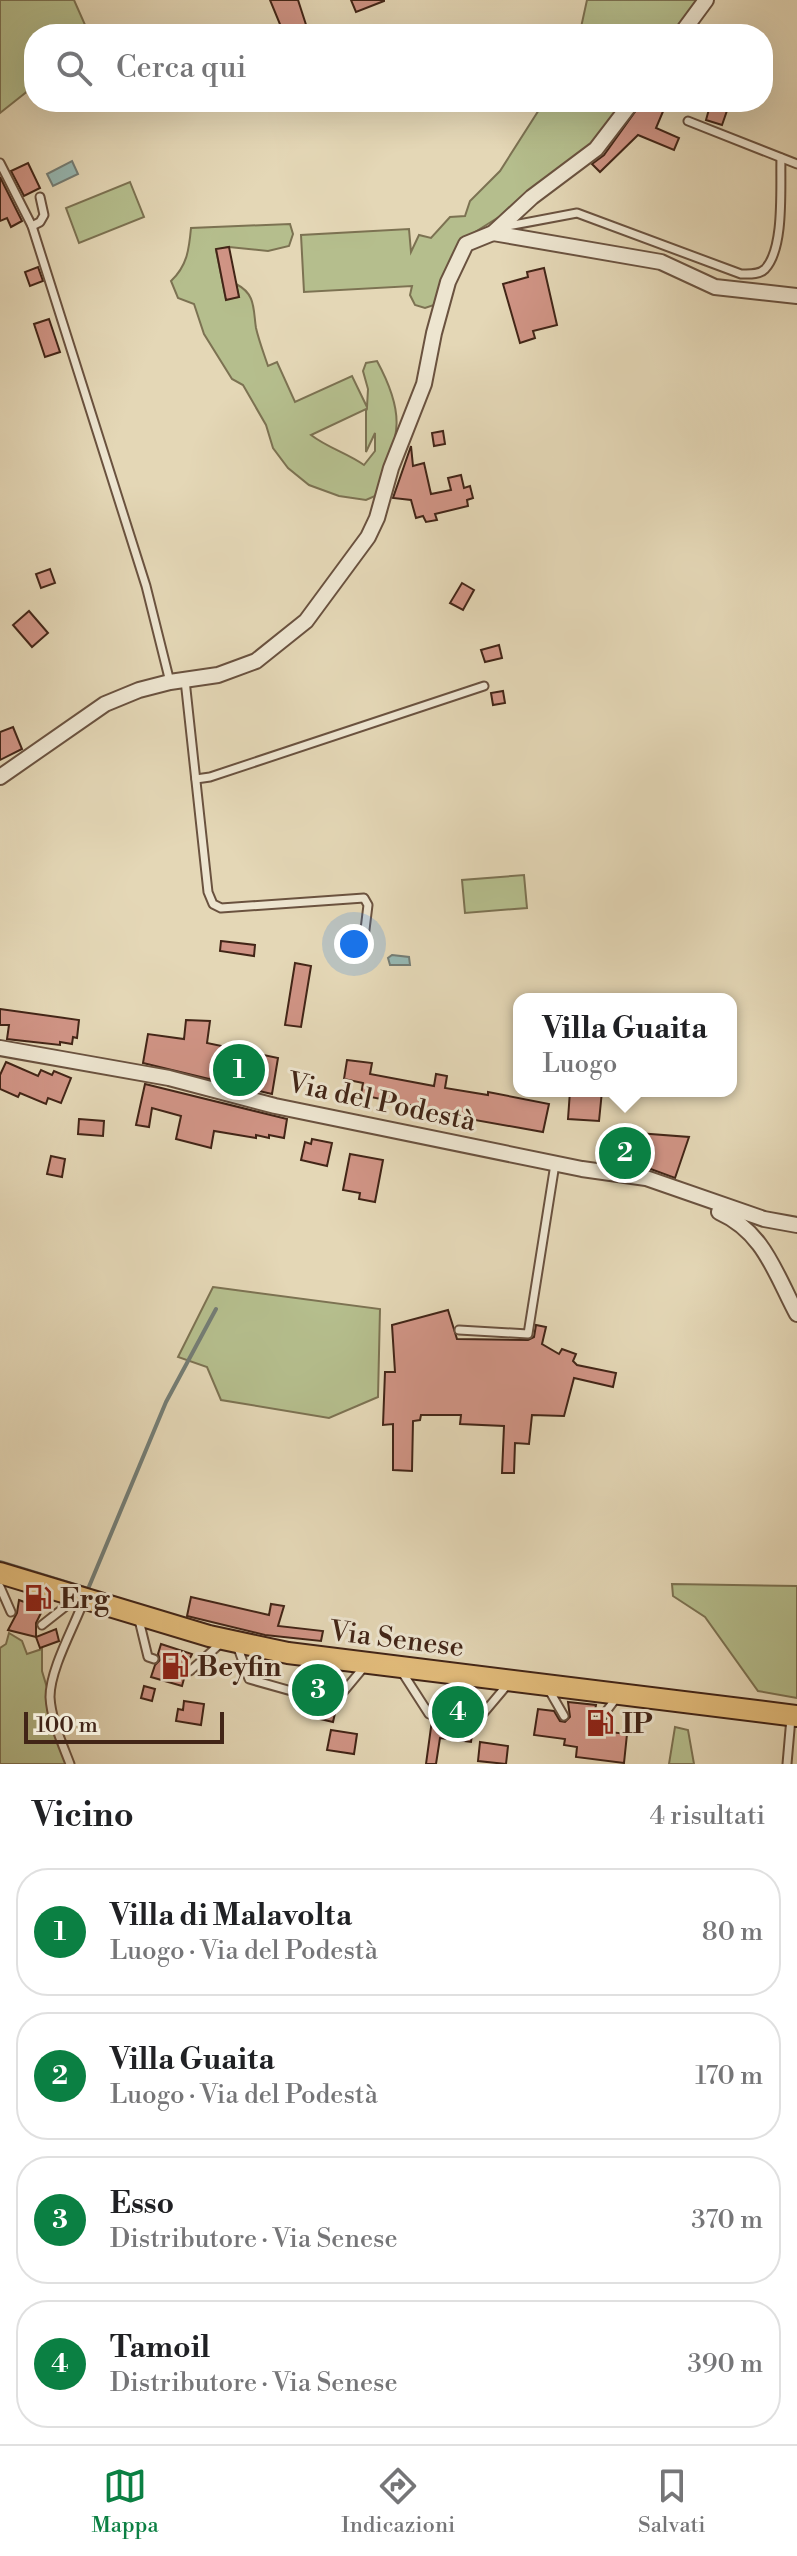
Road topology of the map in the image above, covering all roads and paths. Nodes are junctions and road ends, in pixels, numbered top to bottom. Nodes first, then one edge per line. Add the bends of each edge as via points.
1 (706, 0) edge
2 (688, 24) edge
3 (624, 112) edge
4 (688, 121) dead end
5 (781, 158) junction
6 (0, 163) edge
7 (797, 164) edge
8 (40, 197) dead end
9 (32, 226) junction
10 (496, 230) junction
11 (797, 296) edge
12 (178, 681) junction
13 (484, 686) dead end
14 (0, 777) edge
15 (196, 779) junction
16 (363, 946) dead end
17 (0, 1048) edge
18 (555, 1164) junction
19 (681, 1190) junction
20 (797, 1225) edge
21 (797, 1314) edge
22 (459, 1330) dead end
23 (0, 1573) edge
24 (0, 1587) edge
25 (82, 1597) junction
26 (11, 1612) dead end
27 (137, 1614) junction
28 (42, 1625) dead end
29 (230, 1641) junction
30 (154, 1659) dead end
31 (367, 1663) junction
32 (399, 1667) junction
33 (190, 1671) dead end
34 (512, 1681) junction
35 (546, 1685) junction
36 (619, 1694) junction
37 (429, 1714) dead end
38 (564, 1716) dead end
39 (794, 1716) edge
40 (599, 1721) dead end
41 (476, 1722) dead end
42 (70, 1764) edge
43 (787, 1764) edge

1 - 2 street
3 - 10 street via 596,149
4 - 5 lane
5 - 7 lane
5 - 10 lane via 777,244 764,270 756,274 741,274 577,213
6 - 9 lane
8 - 9 lane via 44,215
9 - 12 lane
10 - 11 street via 661,262 715,287
10 - 12 street via 466,244 448,282 424,384 368,537 306,621 288,637 256,661 218,675
12 - 14 street via 105,704
12 - 15 lane
13 - 15 lane
15 - 16 lane via 213,904 221,908 364,898 368,905
17 - 18 street, Via del Podestà via 169,1078 275,1106
18 - 19 street, Via del Podestà via 646,1178
18 - 22 lane via 528,1334
19 - 20 street, Via del Podestà
19 - 21 street via 738,1220 760,1243
23 - 25 main road, Via Senese
24 - 26 lane
25 - 27 main road, Via Senese
25 - 28 lane
25 - 42 lane via 50,1698
27 - 29 main road, Via Senese
27 - 30 lane via 148,1657
29 - 31 main road, Via Senese
29 - 31 lane via 249,1679 334,1703
29 - 33 lane
31 - 32 main road, Via Senese
32 - 34 main road, Via Senese
32 - 37 lane
34 - 35 main road, Via Senese
34 - 41 lane
35 - 36 main road, Via Senese
35 - 38 lane
36 - 39 main road, Via Senese
36 - 40 lane
39 - 43 lane

